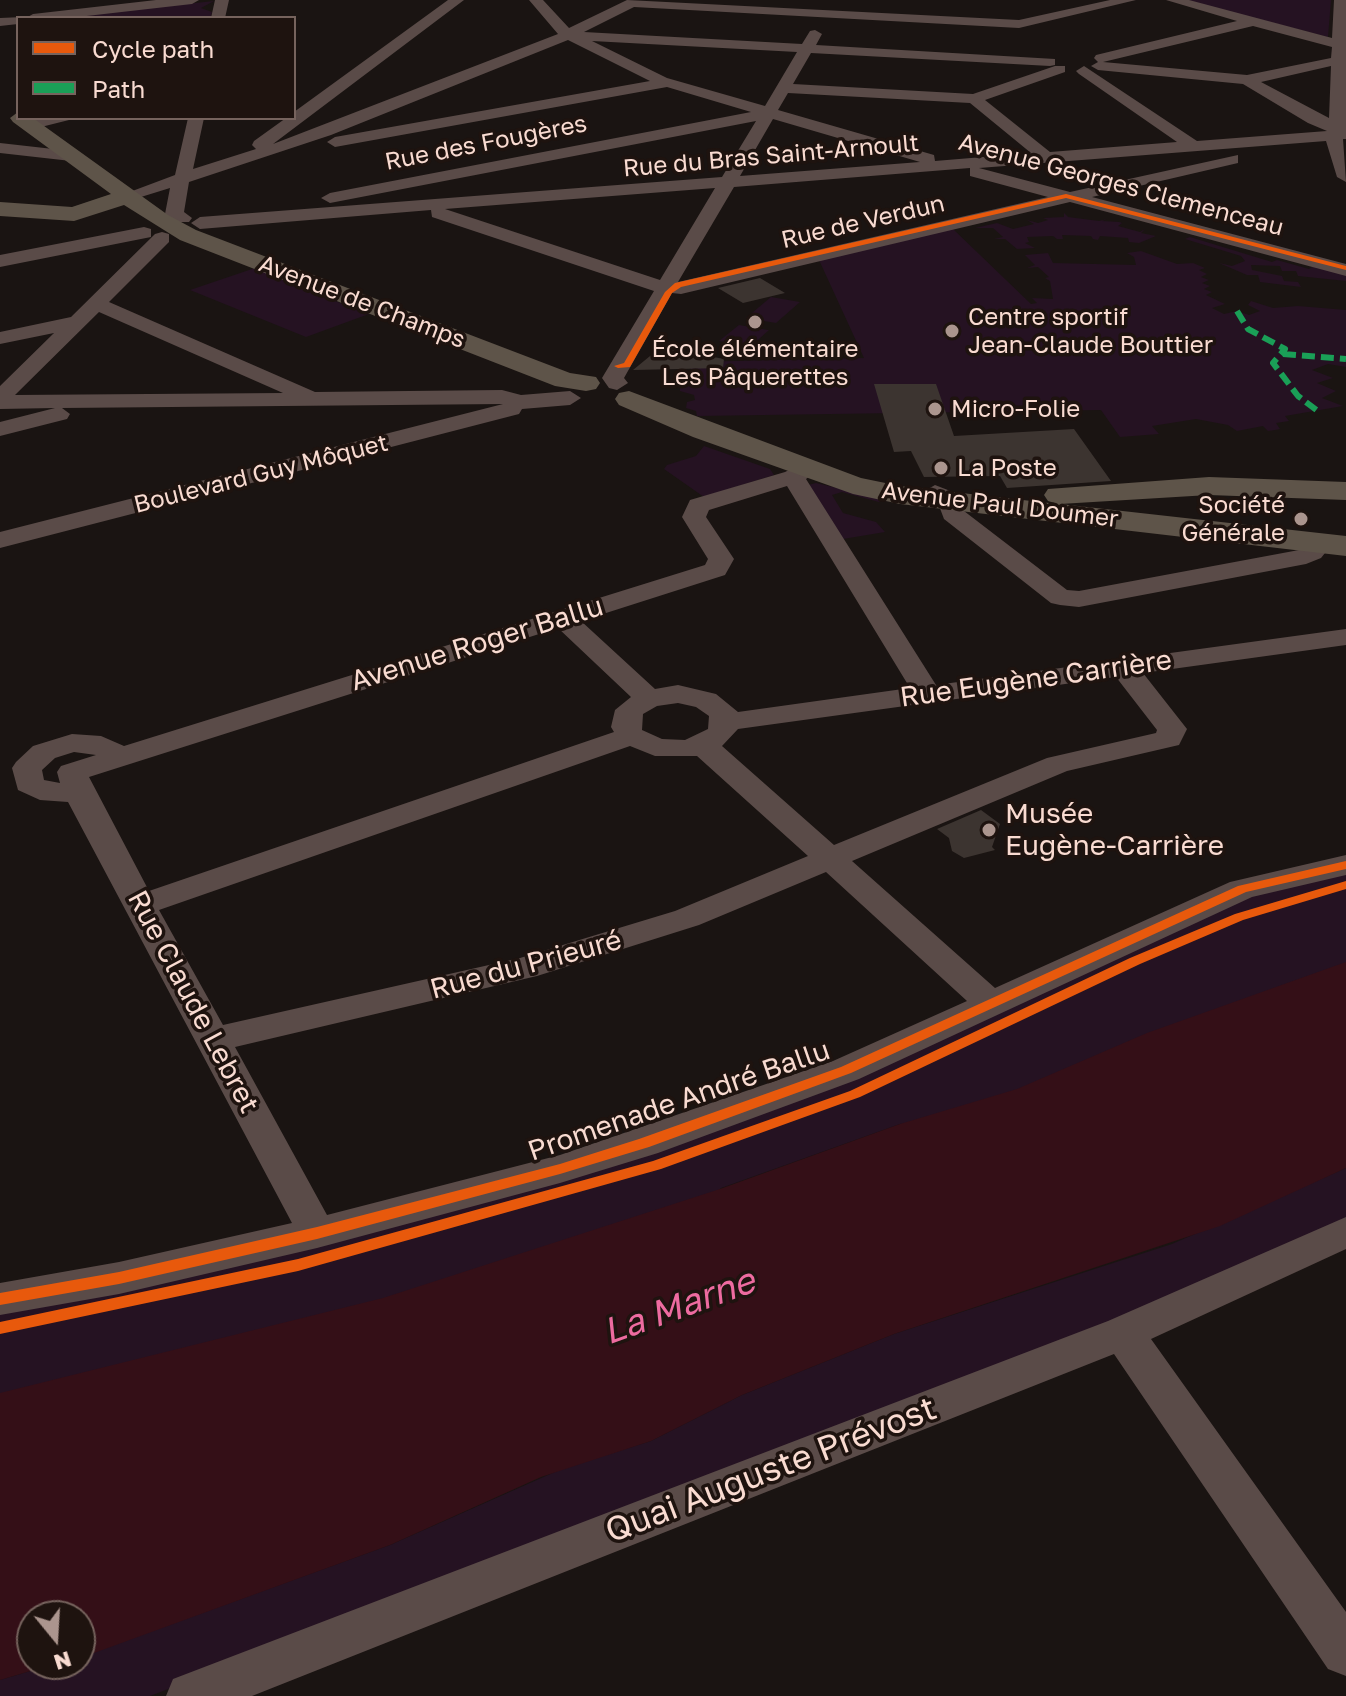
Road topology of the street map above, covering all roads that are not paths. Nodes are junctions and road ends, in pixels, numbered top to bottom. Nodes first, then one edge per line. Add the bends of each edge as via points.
1 (192, 0) edge
2 (457, 0) edge
3 (536, 0) edge
4 (1129, 0) edge
5 (1173, 0) edge
6 (1341, 0) edge
7 (635, 1) edge
8 (830, 7) edge
9 (997, 8) dead end
10 (51, 16) edge
11 (1254, 21) junction
12 (1019, 24) junction
13 (568, 35) junction
14 (1341, 45) edge
15 (806, 48) junction
16 (1069, 59) junction
17 (1336, 61) junction
18 (1247, 80) junction
19 (666, 83) junction
20 (783, 88) junction
21 (974, 99) junction
22 (0, 103) edge
23 (768, 114) junction
24 (16, 115) edge
25 (296, 117) edge
26 (22, 120) edge
27 (196, 120) edge
28 (292, 120) edge
29 (1337, 132) edge
30 (1287, 138) junction
31 (1194, 146) junction
32 (0, 148) edge
33 (287, 148) junction
34 (71, 156) junction
35 (1046, 157) junction
36 (952, 165) junction
37 (1346, 177) edge
38 (182, 178) junction
39 (728, 183) junction
40 (128, 196) junction
41 (1069, 197) junction
42 (423, 208) junction
43 (0, 209) edge
44 (179, 227) junction
45 (0, 261) edge
46 (1346, 270) edge
47 (666, 287) junction
48 (95, 303) junction
49 (75, 322) junction
50 (0, 338) edge
51 (596, 395) junction
52 (315, 399) junction
53 (0, 400) edge
54 (116, 401) junction
55 (520, 402) junction
56 (0, 429) edge
57 (801, 472) junction
58 (1346, 491) edge
59 (942, 496) junction
60 (1064, 504) junction
61 (0, 540) edge
62 (1312, 542) junction
63 (1346, 546) edge
64 (562, 618) junction
65 (1346, 637) edge
66 (1123, 667) junction
67 (928, 694) junction
68 (649, 698) junction
69 (726, 722) junction
70 (631, 736) junction
71 (703, 745) junction
72 (118, 755) junction
73 (0, 758) edge
74 (31, 763) junction
75 (75, 783) junction
76 (829, 858) junction
77 (1346, 865) edge
78 (142, 905) junction
79 (993, 1005) junction
80 (213, 1040) junction
81 (1346, 1232) edge
82 (317, 1233) junction
83 (0, 1299) edge
84 (1123, 1333) junction
85 (1346, 1653) edge
86 (191, 1696) edge

1 - 10 street
2 - 25 street
3 - 13 street
4 - 12 street
5 - 11 street
6 - 14 street
7 - 8 street
7 - 13 street
8 - 12 street
8 - 15 street
9 - 12 street
11 - 14 street
11 - 16 street
12 - 16 street
13 - 15 street
13 - 19 street, Avenue Georges Clemenceau
13 - 33 street
14 - 17 street
15 - 16 street
15 - 20 street
16 - 18 street
16 - 21 street
16 - 31 street
17 - 18 street
17 - 29 street
18 - 29 street
19 - 23 street, Avenue Georges Clemenceau
19 - 33 street
20 - 21 street
20 - 23 street
21 - 35 street
22 - 24 main road, Avenue de Champs
23 - 36 street, Avenue Georges Clemenceau
23 - 39 street
23 - 44 street, Rue des Fougères
26 - 34 main road, Avenue de Champs
27 - 38 street
28 - 33 street via 260,145
29 - 30 street, Rue du Bras Saint-Arnoult
29 - 37 street via 1337,158
30 - 31 street, Rue du Bras Saint-Arnoult
30 - 41 street, Rue de Verdun via 1297,142
31 - 35 street, Rue du Bras Saint-Arnoult
32 - 34 street
33 - 38 street
34 - 40 main road, Avenue de Champs
35 - 36 street, Rue du Bras Saint-Arnoult
36 - 39 street, Rue du Bras Saint-Arnoult
36 - 41 street, Avenue Georges Clemenceau
38 - 40 street
38 - 44 street via 174,214
39 - 42 street, Rue du Bras Saint-Arnoult
39 - 47 street
40 - 43 main road via 74,214
40 - 44 main road, Avenue de Champs
41 - 46 street, Avenue Georges Clemenceau
41 - 47 street, Rue de Verdun via 681,288
42 - 44 street, Rue du Bras Saint-Arnoult
42 - 47 street
44 - 45 street
44 - 48 street
44 - 51 main road, Avenue de Champs
47 - 51 street via 613,378
48 - 49 street
48 - 52 street
49 - 50 street
49 - 53 street
51 - 55 street
51 - 57 main road, Avenue Paul Doumer via 665,416
52 - 54 street
52 - 55 street via 502,397
53 - 54 street
54 - 56 street
55 - 61 street, Boulevard Guy Môquet via 510,410
57 - 59 main road, Avenue Paul Doumer via 853,485
57 - 64 street, Avenue Roger Ballu via 699,505 694,517 721,559 716,570
57 - 67 street
58 - 60 main road via 1222,486
59 - 60 main road, Avenue Paul Doumer
59 - 62 street via 953,514 1060,597 1306,556 1312,553
60 - 62 main road, Avenue Paul Doumer
62 - 63 main road, Avenue Paul Doumer
64 - 68 street
64 - 72 street, Avenue Roger Ballu
65 - 66 street, Rue Eugène Carrière
66 - 67 street, Rue Eugène Carrière
66 - 76 street, Rue du Prieuré via 1172,729 1169,739 1058,764
67 - 69 street, Rue Eugène Carrière
68 - 69 street via 693,695 717,706
68 - 70 street via 629,710 626,727
69 - 71 street via 723,731
70 - 71 street via 655,747
70 - 78 street
71 - 76 street
72 - 74 street via 101,745 72,743 44,752
72 - 75 street, Avenue Roger Ballu
73 - 74 street
74 - 75 street via 26,774 34,788 49,794
75 - 78 street, Rue Claude Lebret
76 - 79 street
76 - 80 street, Rue du Prieuré via 687,918 525,968
77 - 79 street, Promenade André Ballu via 1242,889
78 - 80 street, Rue Claude Lebret
79 - 82 street, Promenade André Ballu via 846,1070 644,1143
80 - 82 street, Rue Claude Lebret
81 - 84 street, Quai Auguste Prévost
82 - 83 street, Promenade André Ballu
84 - 85 street
84 - 86 street, Quai Auguste Prévost

